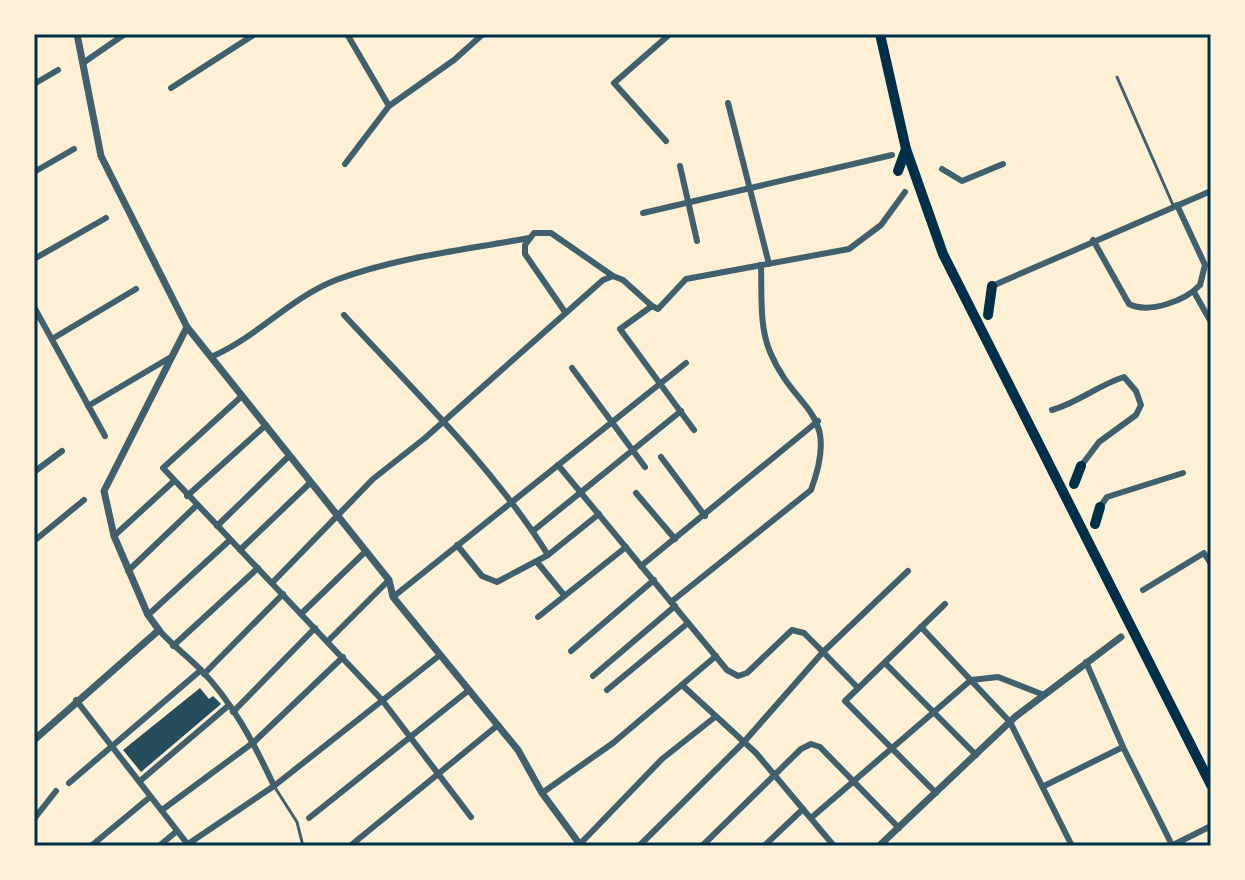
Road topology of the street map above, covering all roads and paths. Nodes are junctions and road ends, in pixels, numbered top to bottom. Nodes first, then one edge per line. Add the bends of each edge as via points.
1 (77, 34) edge
2 (125, 34) edge
3 (255, 34) edge
4 (347, 34) edge
5 (469, 34) edge
6 (483, 34) edge
7 (670, 34) edge
8 (880, 34) edge
9 (474, 42) junction
10 (83, 63) junction
11 (58, 70) dead end
12 (1117, 77) dead end
13 (34, 84) edge
14 (171, 88) dead end
15 (728, 103) dead end
16 (389, 106) junction
17 (666, 141) dead end
18 (74, 149) dead end
19 (906, 149) junction
20 (892, 155) dead end
21 (345, 164) dead end
22 (1003, 164) dead end
23 (680, 166) dead end
24 (942, 169) dead end
25 (898, 171) dead end
26 (34, 172) edge
27 (753, 189) junction
28 (1211, 191) edge
29 (905, 192) dead end
30 (690, 203) junction
31 (1176, 206) junction
32 (643, 213) dead end
33 (106, 218) dead end
34 (529, 238) junction
35 (1093, 240) junction
36 (697, 241) dead end
37 (34, 259) edge
38 (765, 264) junction
39 (613, 276) junction
40 (992, 286) joint
41 (136, 289) dead end
42 (1194, 292) junction
43 (652, 306) junction
44 (34, 307) edge
45 (565, 312) junction
46 (344, 315) dead end
47 (988, 315) dead end
48 (1211, 322) edge
49 (187, 327) junction
50 (52, 339) junction
51 (171, 357) junction
52 (211, 357) junction
53 (686, 363) dead end
54 (572, 368) dead end
55 (660, 384) junction
56 (242, 396) junction
57 (88, 406) junction
58 (1052, 410) dead end
59 (681, 411) junction
60 (818, 421) junction
61 (442, 422) junction
62 (610, 424) junction
63 (266, 425) junction
64 (694, 430) dead end
65 (105, 436) dead end
66 (632, 450) junction
67 (62, 451) dead end
68 (289, 456) junction
69 (661, 457) dead end
70 (558, 465) junction
71 (1081, 466) joint
72 (645, 467) dead end
73 (34, 472) edge
74 (1183, 473) dead end
75 (174, 481) junction
76 (310, 483) junction
77 (1074, 484) dead end
78 (581, 492) junction
79 (636, 493) dead end
80 (187, 496) junction
81 (84, 500) dead end
82 (510, 502) junction
83 (197, 505) junction
84 (1100, 507) joint
85 (599, 514) junction
86 (705, 516) junction
87 (338, 518) junction
88 (1095, 524) dead end
89 (217, 526) junction
90 (533, 531) junction
91 (114, 536) junction
92 (675, 539) junction
93 (230, 540) junction
94 (34, 541) edge
95 (457, 545) junction
96 (626, 547) junction
97 (240, 550) junction
98 (366, 551) junction
99 (548, 555) junction
100 (537, 562) junction
101 (1211, 564) edge
102 (641, 566) junction
103 (258, 568) junction
104 (128, 571) junction
105 (908, 571) dead end
106 (389, 580) junction
107 (654, 580) junction
108 (272, 583) junction
109 (1143, 590) dead end
110 (283, 594) junction
111 (564, 595) junction
112 (393, 597) junction
113 (673, 604) junction
114 (945, 604) dead end
115 (302, 613) junction
116 (148, 615) junction
117 (538, 617) dead end
118 (688, 623) junction
119 (921, 627) junction
120 (315, 628) junction
121 (159, 630) junction
122 (1121, 637) dead end
123 (328, 641) junction
124 (173, 646) junction
125 (571, 651) dead end
126 (823, 652) junction
127 (440, 655) junction
128 (716, 656) junction
129 (343, 657) junction
130 (1086, 662) junction
131 (885, 663) junction
132 (203, 672) junction
133 (593, 676) dead end
134 (971, 680) junction
135 (682, 685) junction
136 (858, 688) junction
137 (469, 690) junction
138 (607, 690) dead end
139 (1044, 695) junction
140 (76, 699) junction
141 (382, 700) junction
142 (230, 709) junction
143 (934, 713) junction
144 (715, 717) junction
145 (1010, 722) junction
146 (498, 725) junction
147 (412, 737) junction
148 (34, 740) edge
149 (254, 742) junction
150 (743, 743) junction
151 (891, 746) junction
152 (1123, 747) junction
153 (113, 748) junction
154 (976, 755) junction
155 (439, 774) junction
156 (775, 775) junction
157 (854, 779) junction
158 (140, 781) junction
159 (69, 783) dead end
160 (1211, 785) edge
161 (274, 786) junction
162 (1044, 786) junction
163 (56, 791) dead end
164 (542, 793) junction
165 (936, 793) junction
166 (150, 797) junction
167 (803, 809) junction
168 (162, 810) junction
169 (471, 817) dead end
170 (309, 818) dead end
171 (811, 818) junction
172 (34, 819) edge
173 (1211, 826) edge
174 (899, 828) junction
175 (177, 831) junction
176 (829, 844) edge
177 (188, 845) edge
178 (581, 845) edge
179 (91, 846) edge
180 (159, 846) edge
181 (303, 846) edge
182 (350, 846) edge
183 (639, 846) edge
184 (702, 846) edge
185 (764, 846) edge
186 (879, 846) edge
187 (1072, 846) edge
188 (1171, 846) edge

1 - 10 street
2 - 10 street
3 - 14 street
4 - 16 street
5 - 9 street
6 - 9 street
7 - 17 street via 614,83
8 - 19 highway
9 - 16 street
10 - 49 street via 101,156
11 - 13 street
12 - 31 lane
15 - 27 street
16 - 21 street
18 - 26 street
19 - 25 highway
19 - 160 highway via 943,254
20 - 27 street
22 - 24 street via 962,181
23 - 30 street
27 - 30 street
27 - 38 street
28 - 31 street
29 - 38 street via 881,225 849,249
30 - 32 street
30 - 36 street
31 - 35 street
31 - 42 street via 1205,265
33 - 37 street
34 - 39 street via 541,231 551,233
34 - 45 street via 525,254
34 - 52 street via 405,260 334,281 240,345
35 - 40 street
35 - 42 street via 1124,298 1135,307 1153,307
38 - 43 street via 686,279 658,309
38 - 60 street via 769,348
39 - 43 street
39 - 45 street
40 - 47 highway
41 - 50 street
42 - 48 street
43 - 55 street via 620,329
44 - 50 street
45 - 61 street
46 - 61 street
49 - 51 street
49 - 52 street
50 - 57 street
51 - 57 street
51 - 91 street via 104,491
52 - 56 street
53 - 55 street
54 - 62 street
55 - 59 street
55 - 62 street
56 - 63 street
56 - 75 street via 163,468
57 - 65 street
58 - 71 street via 1124,377 1136,391 1141,405 1136,415 1099,442
59 - 64 street
59 - 66 street
60 - 86 street
60 - 113 street via 823,454 811,490
61 - 82 street
61 - 87 street via 373,479
62 - 66 street
62 - 70 street
63 - 68 street
63 - 80 street
66 - 72 street
66 - 78 street
67 - 73 street
68 - 76 street
68 - 89 street
69 - 86 street
70 - 78 street
70 - 82 street
71 - 77 highway
74 - 84 street via 1107,497
75 - 80 street
75 - 91 street
76 - 87 street
76 - 97 street
78 - 85 street
78 - 90 street
79 - 92 street
80 - 83 street
81 - 94 street
82 - 90 street
82 - 95 street
83 - 89 street
83 - 104 street
84 - 88 highway
85 - 96 street
85 - 99 street
86 - 92 street
87 - 98 street
87 - 108 street
89 - 93 street
90 - 99 street
91 - 104 street
92 - 102 street
93 - 97 street
93 - 116 street
95 - 100 street via 492,581
95 - 112 street
96 - 102 street
96 - 111 street
97 - 103 street
98 - 106 street
98 - 115 street
99 - 100 street
100 - 111 street
101 - 109 street via 1204,553
102 - 107 street
103 - 108 street
103 - 124 street
104 - 116 street
105 - 126 street
106 - 112 street
106 - 123 street
107 - 113 street
107 - 125 street
108 - 110 street
110 - 115 street
110 - 132 street
111 - 117 street
112 - 127 street
113 - 118 street
113 - 133 street
114 - 119 street
115 - 120 street
116 - 121 street
118 - 128 street
118 - 138 street
119 - 131 street
119 - 134 street
120 - 123 street
120 - 142 street
121 - 124 street
121 - 140 street
122 - 130 street
123 - 129 street
124 - 132 street
126 - 128 street via 796,630 742,676 727,670
126 - 136 street
126 - 150 street
127 - 137 street
127 - 141 street
128 - 135 street
129 - 141 street
129 - 149 street
130 - 139 street
130 - 152 street
131 - 136 street
131 - 143 street
132 - 142 street
132 - 153 street
134 - 139 street via 998,677
134 - 143 street
134 - 145 street
135 - 144 street
135 - 164 street
136 - 151 street via 845,701
137 - 146 street
137 - 147 street
139 - 145 street
140 - 148 street
140 - 153 street
141 - 147 street
141 - 161 street
142 - 149 street
142 - 158 street
143 - 151 street
143 - 154 street
144 - 150 street
144 - 178 street via 662,759
145 - 154 street
145 - 162 street
146 - 155 street
146 - 164 street
147 - 155 street
147 - 170 street
149 - 161 street
149 - 168 street
150 - 156 street
150 - 183 street
151 - 157 street
151 - 165 street
152 - 162 street
152 - 188 street
153 - 158 street
153 - 159 street
154 - 165 street
155 - 169 street
155 - 182 street
156 - 157 street via 811,744
156 - 167 street
156 - 184 street
157 - 171 street
157 - 174 street
158 - 166 street
161 - 177 street
161 - 181 lane via 297,822
162 - 187 street
163 - 172 street
164 - 178 street
165 - 174 street
166 - 168 street
166 - 179 street
167 - 171 street
167 - 185 street
168 - 175 street
171 - 176 street
173 - 188 street
174 - 186 street
175 - 177 street
175 - 180 street

